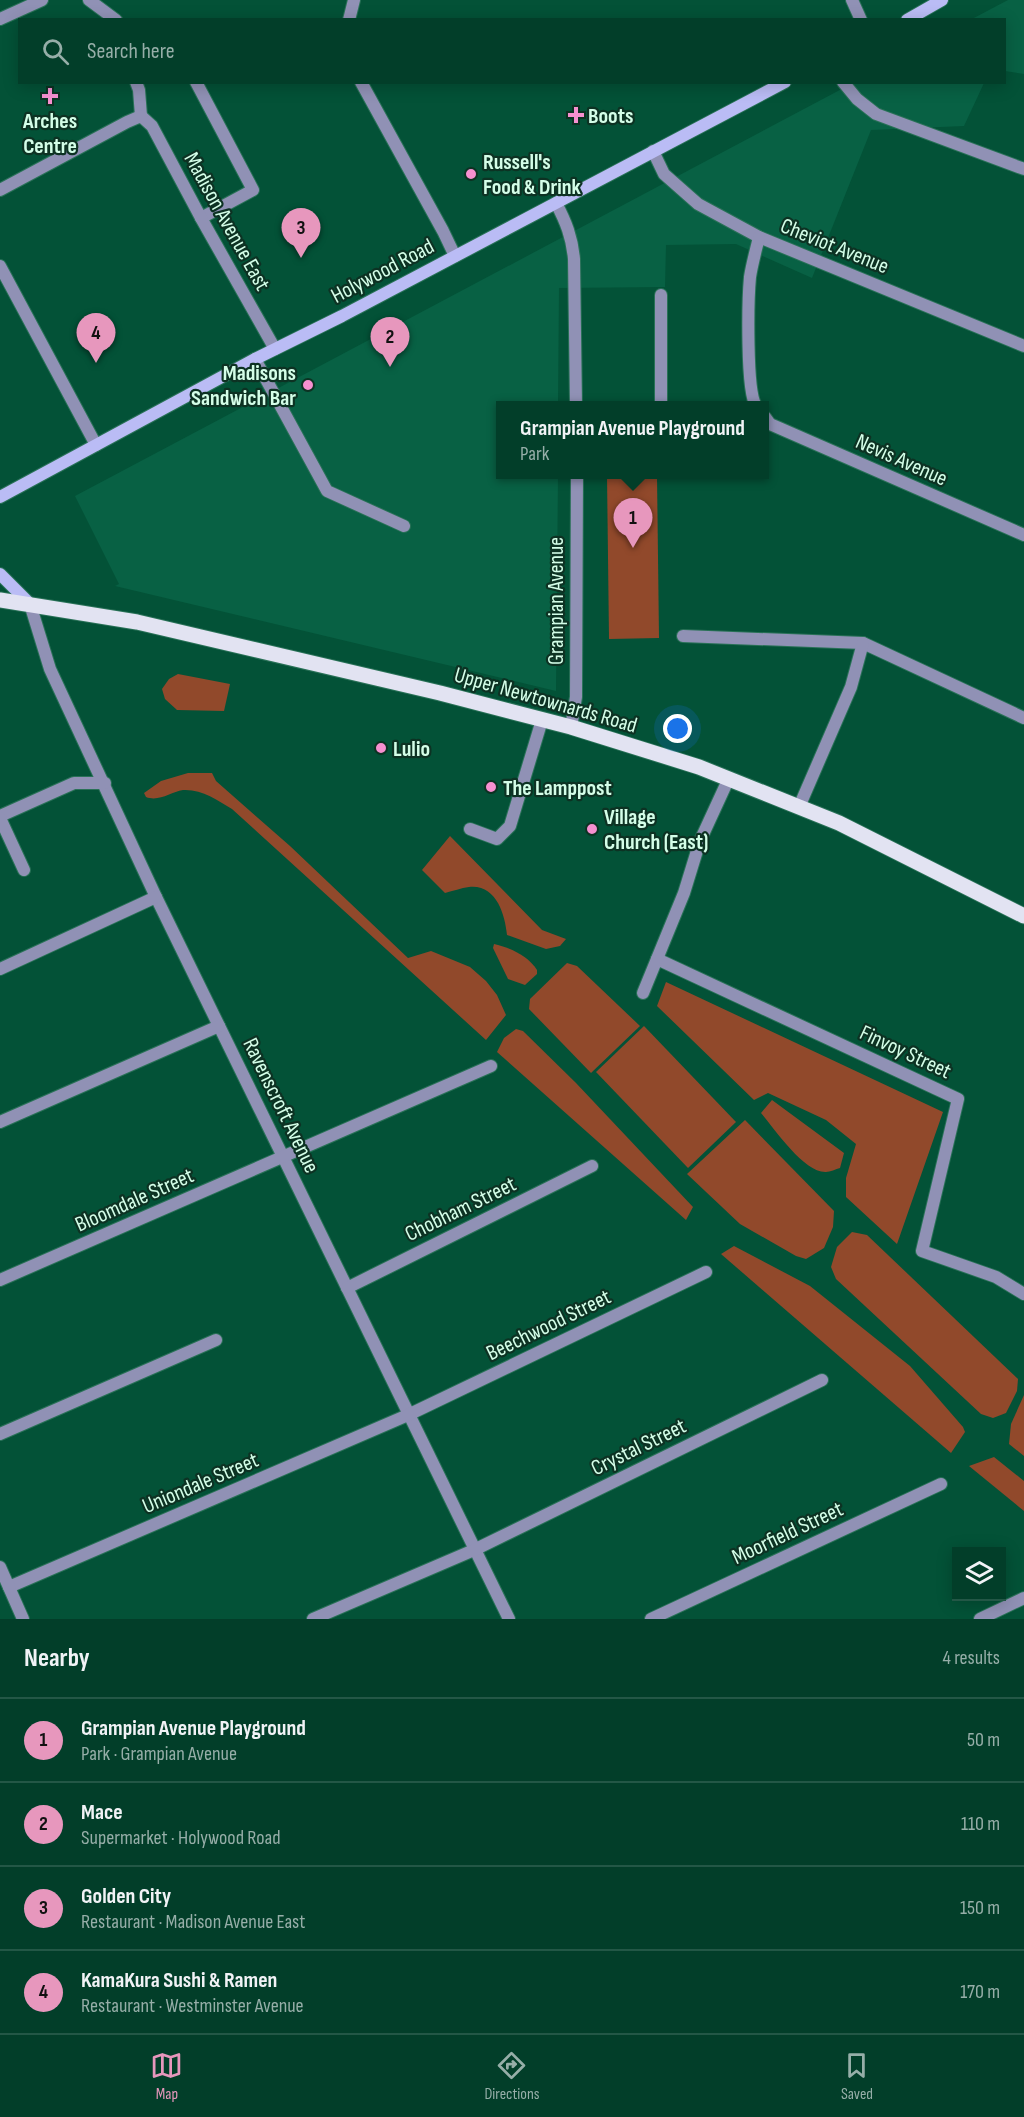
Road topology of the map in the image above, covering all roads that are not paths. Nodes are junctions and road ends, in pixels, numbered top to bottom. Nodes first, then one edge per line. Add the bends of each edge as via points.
1 (42, 0) edge
2 (89, 0) edge
3 (354, 0) edge
4 (852, 0) edge
5 (942, 0) edge
6 (113, 18) edge
7 (350, 18) edge
8 (860, 18) edge
9 (910, 18) edge
10 (0, 19) edge
11 (137, 84) edge
12 (197, 84) edge
13 (362, 84) edge
14 (781, 84) edge
15 (845, 84) edge
16 (141, 116) junction
17 (653, 151) junction
18 (1024, 169) edge
19 (0, 190) edge
20 (556, 203) junction
21 (201, 218) junction
22 (759, 237) junction
23 (454, 256) junction
24 (0, 266) edge
25 (661, 295) dead end
26 (1024, 346) edge
27 (275, 350) junction
28 (255, 359) junction
29 (576, 401) edge
30 (661, 401) edge
31 (753, 401) edge
32 (769, 423) edge
33 (96, 445) junction
34 (577, 479) edge
35 (0, 497) edge
36 (404, 526) dead end
37 (1024, 536) edge
38 (0, 574) edge
39 (0, 600) edge
40 (30, 604) junction
41 (683, 636) dead end
42 (863, 643) junction
43 (1024, 718) edge
44 (542, 720) junction
45 (571, 727) junction
46 (102, 778) junction
47 (729, 778) junction
48 (799, 807) junction
49 (0, 817) edge
50 (470, 829) dead end
51 (24, 870) dead end
52 (156, 897) junction
53 (1024, 916) edge
54 (657, 959) junction
55 (0, 969) edge
56 (643, 993) dead end
57 (219, 1026) junction
58 (491, 1066) dead end
59 (0, 1122) edge
60 (284, 1156) junction
61 (592, 1166) dead end
62 (706, 1272) dead end
63 (0, 1280) edge
64 (347, 1288) junction
65 (1024, 1294) edge
66 (216, 1340) dead end
67 (822, 1380) dead end
68 (408, 1415) junction
69 (0, 1434) edge
70 (941, 1484) dead end
71 (474, 1550) junction
72 (0, 1567) edge
73 (9, 1587) junction
74 (1024, 1598) edge
75 (23, 1619) edge
76 (313, 1619) edge
77 (509, 1619) edge
78 (651, 1619) edge
79 (980, 1619) edge

1 - 10 street
2 - 6 street
3 - 7 street
4 - 8 street
5 - 9 main road
11 - 16 street
12 - 21 street via 253,189
13 - 23 street
14 - 17 main road, Holywood Road
15 - 18 street via 876,114
16 - 19 street
16 - 21 street, Madison Avenue East via 152,126
17 - 20 main road, Holywood Road
17 - 22 street, Cheviot Avenue via 664,174 698,204
20 - 23 main road, Holywood Road
20 - 29 street via 570,231 574,259
21 - 27 street, Madison Avenue East
22 - 26 street, Cheviot Avenue
22 - 31 street via 750,287 749,378
23 - 27 main road, Holywood Road
24 - 33 street
25 - 30 street
27 - 28 main road, Holywood Road
28 - 33 main road, Holywood Road
28 - 36 street via 327,491
32 - 37 street, Nevis Avenue
33 - 35 main road, Holywood Road
34 - 45 street, Grampian Avenue via 576,697
38 - 40 main road
39 - 40 main road, Upper Newtownards Road
40 - 44 main road, Upper Newtownards Road via 137,622
40 - 46 street, Ravenscroft Avenue via 50,669
41 - 42 street
42 - 43 street
42 - 48 street via 851,687
44 - 45 main road, Upper Newtownards Road
44 - 50 street via 510,826 497,839
45 - 47 main road, Upper Newtownards Road
46 - 49 street via 74,783
46 - 52 street, Ravenscroft Avenue
47 - 48 main road, Upper Newtownards Road
47 - 54 street via 700,841
48 - 53 main road, Upper Newtownards Road via 839,823
49 - 51 street
52 - 55 street
52 - 57 street, Ravenscroft Avenue
54 - 56 street
54 - 65 street, Finvoy Street via 958,1099 922,1251 996,1277
57 - 59 street
57 - 60 street, Ravenscroft Avenue
58 - 60 street, Bloomdale Street
60 - 63 street, Bloomdale Street
60 - 64 street, Ravenscroft Avenue
61 - 64 street, Chobham Street
62 - 68 street, Beechwood Street
64 - 68 street, Ravenscroft Avenue
66 - 69 street
67 - 71 street, Crystal Street
68 - 71 street, Ravenscroft Avenue
68 - 73 street, Uniondale Street
70 - 78 street, Moorfield Street
71 - 76 street, Crystal Street
71 - 77 street, Ravenscroft Avenue
72 - 73 street
73 - 75 street
74 - 79 street

